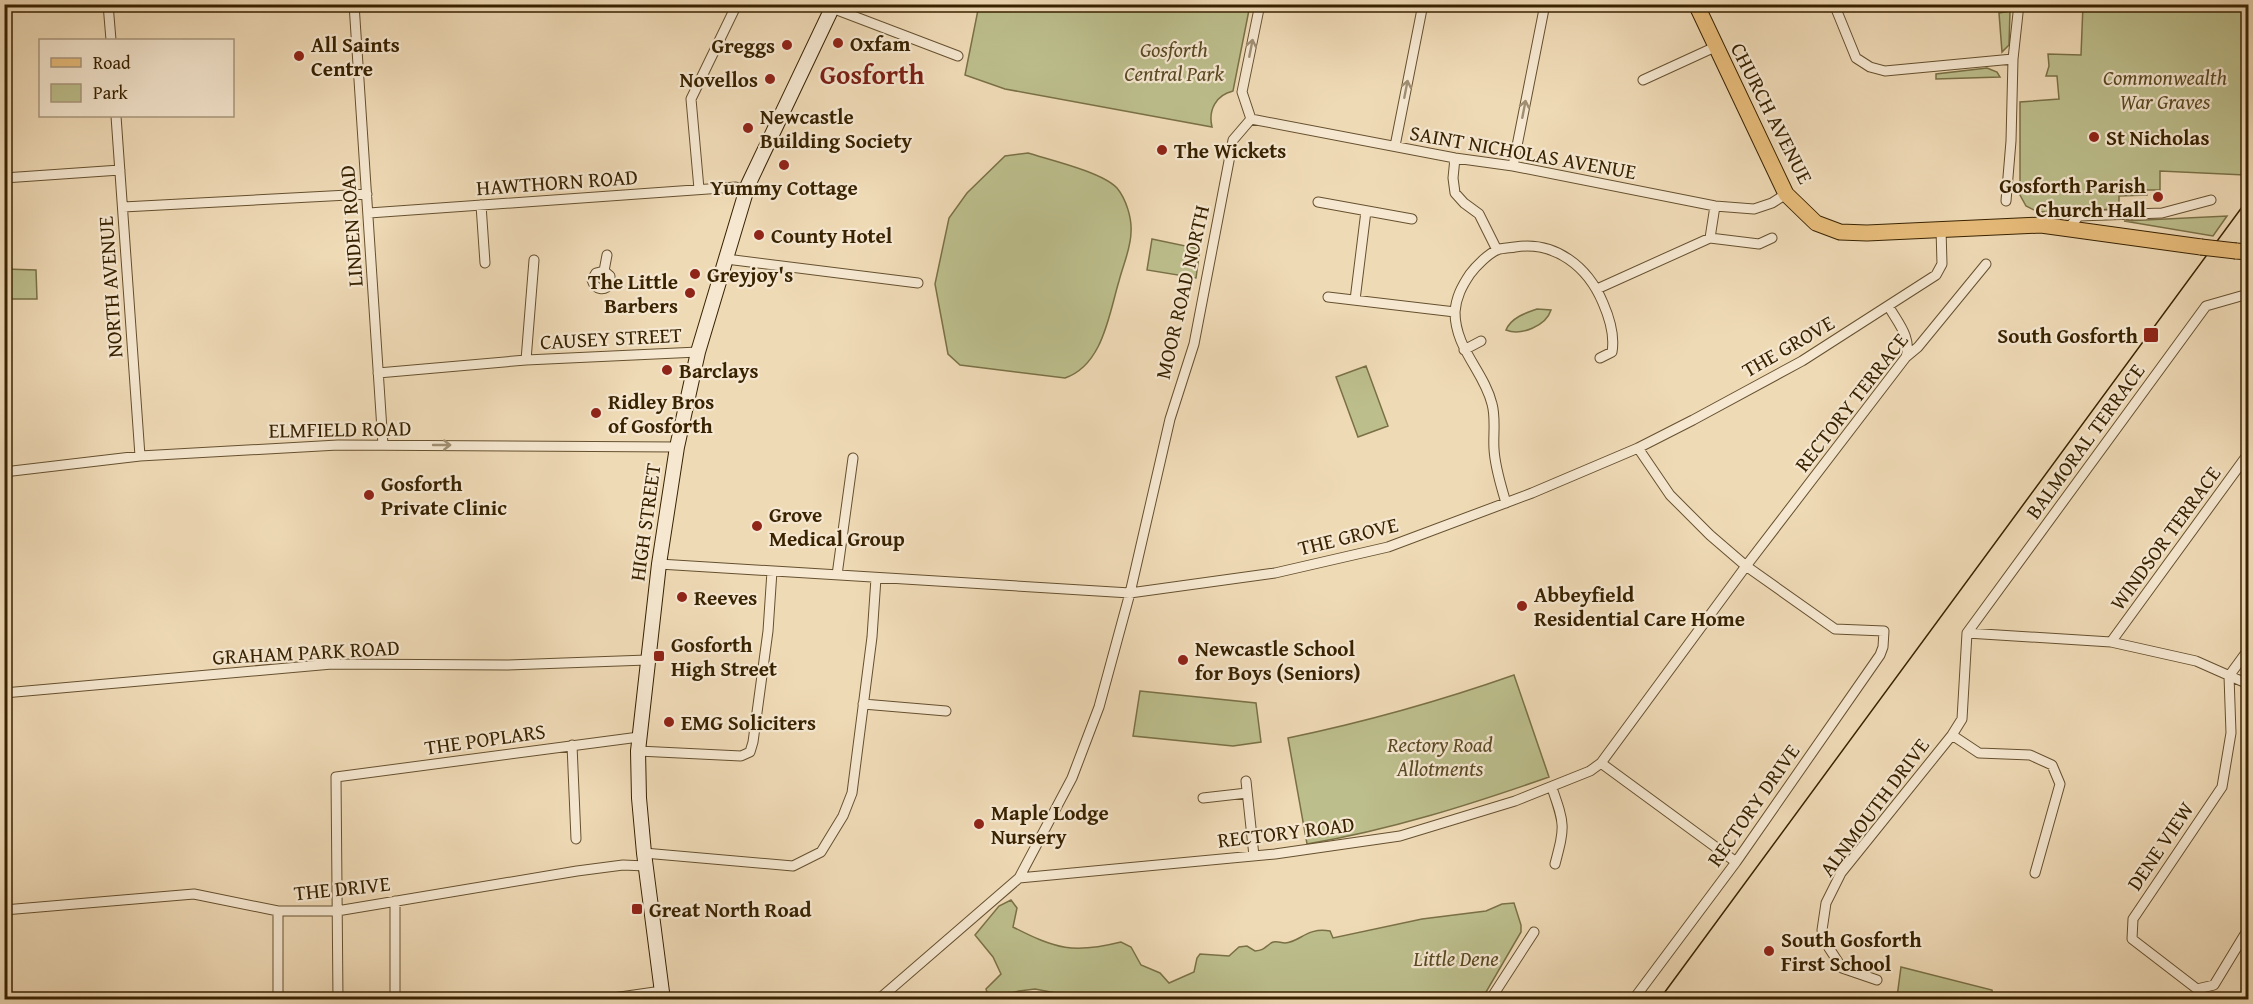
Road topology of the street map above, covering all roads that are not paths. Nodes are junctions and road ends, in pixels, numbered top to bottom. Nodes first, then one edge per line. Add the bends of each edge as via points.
1 (108, 4) edge
2 (354, 4) edge
3 (737, 4) edge
4 (1260, 4) edge
5 (1423, 4) edge
6 (1545, 4) edge
7 (1696, 4) edge
8 (1834, 4) edge
9 (2019, 4) edge
10 (833, 6) edge
11 (111, 39) edge
12 (1715, 47) junction
13 (958, 56) dead end
14 (2013, 59) junction
15 (1643, 80) dead end
16 (116, 117) edge
17 (1251, 119) junction
18 (1395, 146) junction
19 (1455, 158) junction
20 (1513, 166) junction
21 (120, 170) junction
22 (4, 178) edge
23 (699, 189) junction
24 (746, 191) junction
25 (367, 194) junction
26 (1786, 194) junction
27 (2211, 200) dead end
28 (2006, 201) dead end
29 (1318, 202) dead end
30 (481, 205) junction
31 (1715, 206) junction
32 (123, 207) junction
33 (1366, 211) junction
34 (369, 213) junction
35 (1412, 219) dead end
36 (2069, 227) junction
37 (1941, 229) junction
38 (1710, 238) junction
39 (1772, 238) dead end
40 (1497, 250) junction
41 (2242, 251) edge
42 (607, 255) dead end
43 (726, 259) junction
44 (534, 261) dead end
45 (484, 263) dead end
46 (1986, 264) dead end
47 (604, 271) dead end
48 (918, 283) dead end
49 (1598, 289) junction
50 (2248, 294) edge
51 (1328, 297) dead end
52 (1355, 300) junction
53 (1889, 307) junction
54 (1455, 312) junction
55 (1481, 341) dead end
56 (1464, 350) junction
57 (698, 352) junction
58 (1906, 357) junction
59 (1600, 358) dead end
60 (526, 360) junction
61 (378, 373) junction
62 (383, 445) junction
63 (677, 447) junction
64 (1638, 448) junction
65 (2248, 454) edge
66 (140, 456) junction
67 (853, 458) dead end
68 (4, 472) edge
69 (1506, 503) junction
70 (659, 564) junction
71 (1746, 566) junction
72 (772, 571) junction
73 (837, 575) junction
74 (876, 578) junction
75 (1130, 593) junction
76 (1968, 633) junction
77 (2111, 642) junction
78 (2248, 650) edge
79 (647, 660) junction
80 (2229, 676) junction
81 (2248, 684) edge
82 (4, 693) edge
83 (863, 704) junction
84 (946, 711) dead end
85 (1952, 735) junction
86 (639, 744) junction
87 (572, 745) junction
88 (1602, 762) junction
89 (1246, 781) dead end
90 (1552, 788) junction
91 (1247, 793) junction
92 (1203, 798) dead end
93 (576, 839) dead end
94 (1254, 856) junction
95 (645, 860) junction
96 (1736, 862) junction
97 (1555, 864) dead end
98 (2036, 873) dead end
99 (1019, 878) junction
100 (394, 901) junction
101 (4, 910) edge
102 (278, 911) junction
103 (337, 911) junction
104 (2248, 929) edge
105 (1534, 932) dead end
106 (1876, 980) dead end
107 (662, 995) edge
108 (1636, 997) edge
109 (278, 999) edge
110 (338, 999) edge
111 (395, 999) edge
112 (599, 999) edge
113 (878, 999) edge
114 (1491, 999) edge

1 - 11 street
2 - 25 street, LINDEN ROAD
3 - 23 street via 691,99
17 -> 4 street via 1242,92
18 -> 5 street
20 -> 6 street
7 - 12 main road, CHURCH AVENUE
8 - 14 street via 1856,58 1870,67 1885,71
9 - 14 street
10 - 13 street
10 - 24 main road, HIGH STREET
12 - 15 street
12 - 26 main road, CHURCH AVENUE
14 - 28 street
16 - 21 street, NORTH AVENUE
17 - 18 street, SAINT NICHOLAS AVENUE
17 - 75 street, MOOR ROAD NORTH via 1233,140 1194,344 1170,419
18 - 19 street, SAINT NICHOLAS AVENUE
19 - 20 street, SAINT NICHOLAS AVENUE
19 - 40 street via 1455,193 1479,214
20 - 31 street, SAINT NICHOLAS AVENUE
21 - 22 street
21 - 32 street, NORTH AVENUE
23 - 24 street, HAWTHORN ROAD via 736,187
23 - 30 street, HAWTHORN ROAD
24 - 43 main road, HIGH STREET
25 - 32 street
25 - 34 street, LINDEN ROAD
26 - 31 street, SAINT NICHOLAS AVENUE via 1754,209
26 - 37 main road, CHURCH AVENUE via 1816,223 1840,232
27 - 36 street via 2162,213 2079,216
29 - 33 street
30 - 34 street, HAWTHORN ROAD
30 - 45 street
31 - 38 street
32 - 66 street, NORTH AVENUE
33 - 35 street
33 - 52 street
34 - 61 street, LINDEN ROAD
36 - 37 main road, CHURCH AVENUE
36 - 41 main road, CHURCH AVENUE, bridge
37 - 53 street, THE GROVE via 1942,264 1936,275
38 - 39 street via 1759,243
38 - 49 street
40 - 49 street via 1539,246 1558,252 1577,264
40 - 54 street via 1474,268 1460,290
42 - 47 street
43 - 48 street
43 - 57 main road, HIGH STREET
44 - 60 street, CAUSEY STREET
46 - 58 street, RECTORY TERRACE
49 - 59 street via 1614,341 1612,352
50 - 76 street, BALMORAL TERRACE via 2206,306
51 - 52 street
52 - 54 street
53 - 58 street via 1907,339
53 - 64 street, THE GROVE via 1802,361
54 - 56 street
55 - 56 street
56 - 69 street via 1492,405 1495,459
57 - 60 street, CAUSEY STREET
57 - 63 main road, HIGH STREET
58 - 71 street, RECTORY TERRACE
60 - 61 street, CAUSEY STREET
61 - 62 street, LINDEN ROAD
62 -> 63 street, ELMFIELD ROAD
62 - 66 street, ELMFIELD ROAD
63 - 70 main road, HIGH STREET
64 - 69 street, THE GROVE
64 - 71 street via 1670,495
65 - 77 street, WINDSOR TERRACE
66 - 68 street, ELMFIELD ROAD
67 - 73 street
69 - 75 street, THE GROVE via 1388,547 1275,573
70 - 72 street, THE GROVE
70 - 79 main road, HIGH STREET
71 - 88 street, RECTORY ROAD
71 - 96 street, RECTORY DRIVE via 1835,629 1884,631 1880,656
72 - 73 street, THE GROVE
72 - 86 street, THE POPLARS via 768,631 750,752 741,756
73 - 74 street, THE GROVE
74 - 75 street, THE GROVE
74 - 83 street, THE DRIVE via 873,637
75 - 99 street, MOOR ROAD NORTH via 1099,707 1072,778
76 - 77 street
76 - 85 street, ALNMOUTH DRIVE via 1962,719
77 - 80 street via 2196,661
78 - 80 street
79 - 82 street, GRAHAM PARK ROAD via 507,665 332,664
79 - 86 main road, HIGH STREET
80 - 81 street
80 - 104 street, DENE VIEW via 2230,733 2222,787 2133,919 2132,939 2197,989 2214,985
83 - 84 street
83 - 95 street, THE DRIVE via 852,793 821,852 793,866
85 - 98 street, ALNMOUTH DRIVE via 1979,753 2030,755 2052,765 2060,784
85 - 106 street, ALNMOUTH DRIVE via 1841,873 1826,903 1822,930 1829,948 1842,968
86 - 87 street, THE POPLARS
86 - 95 main road, HIGH STREET
87 - 93 street
87 - 103 street, THE POPLARS via 336,777
88 - 90 street, RECTORY ROAD
88 - 96 street
89 - 91 street
90 - 94 street, RECTORY ROAD via 1400,836
90 - 97 street via 1563,822
91 - 92 street
91 - 94 street
94 - 99 street, RECTORY ROAD
95 - 100 street, THE DRIVE
95 - 107 main road, HIGH STREET
96 - 108 street, RECTORY DRIVE
99 - 113 street
100 - 103 street, THE DRIVE
100 - 111 street
101 - 102 street, THE DRIVE via 194,894
102 - 103 street, THE DRIVE
102 - 109 street
103 - 110 street
105 - 114 street
107 - 112 street

